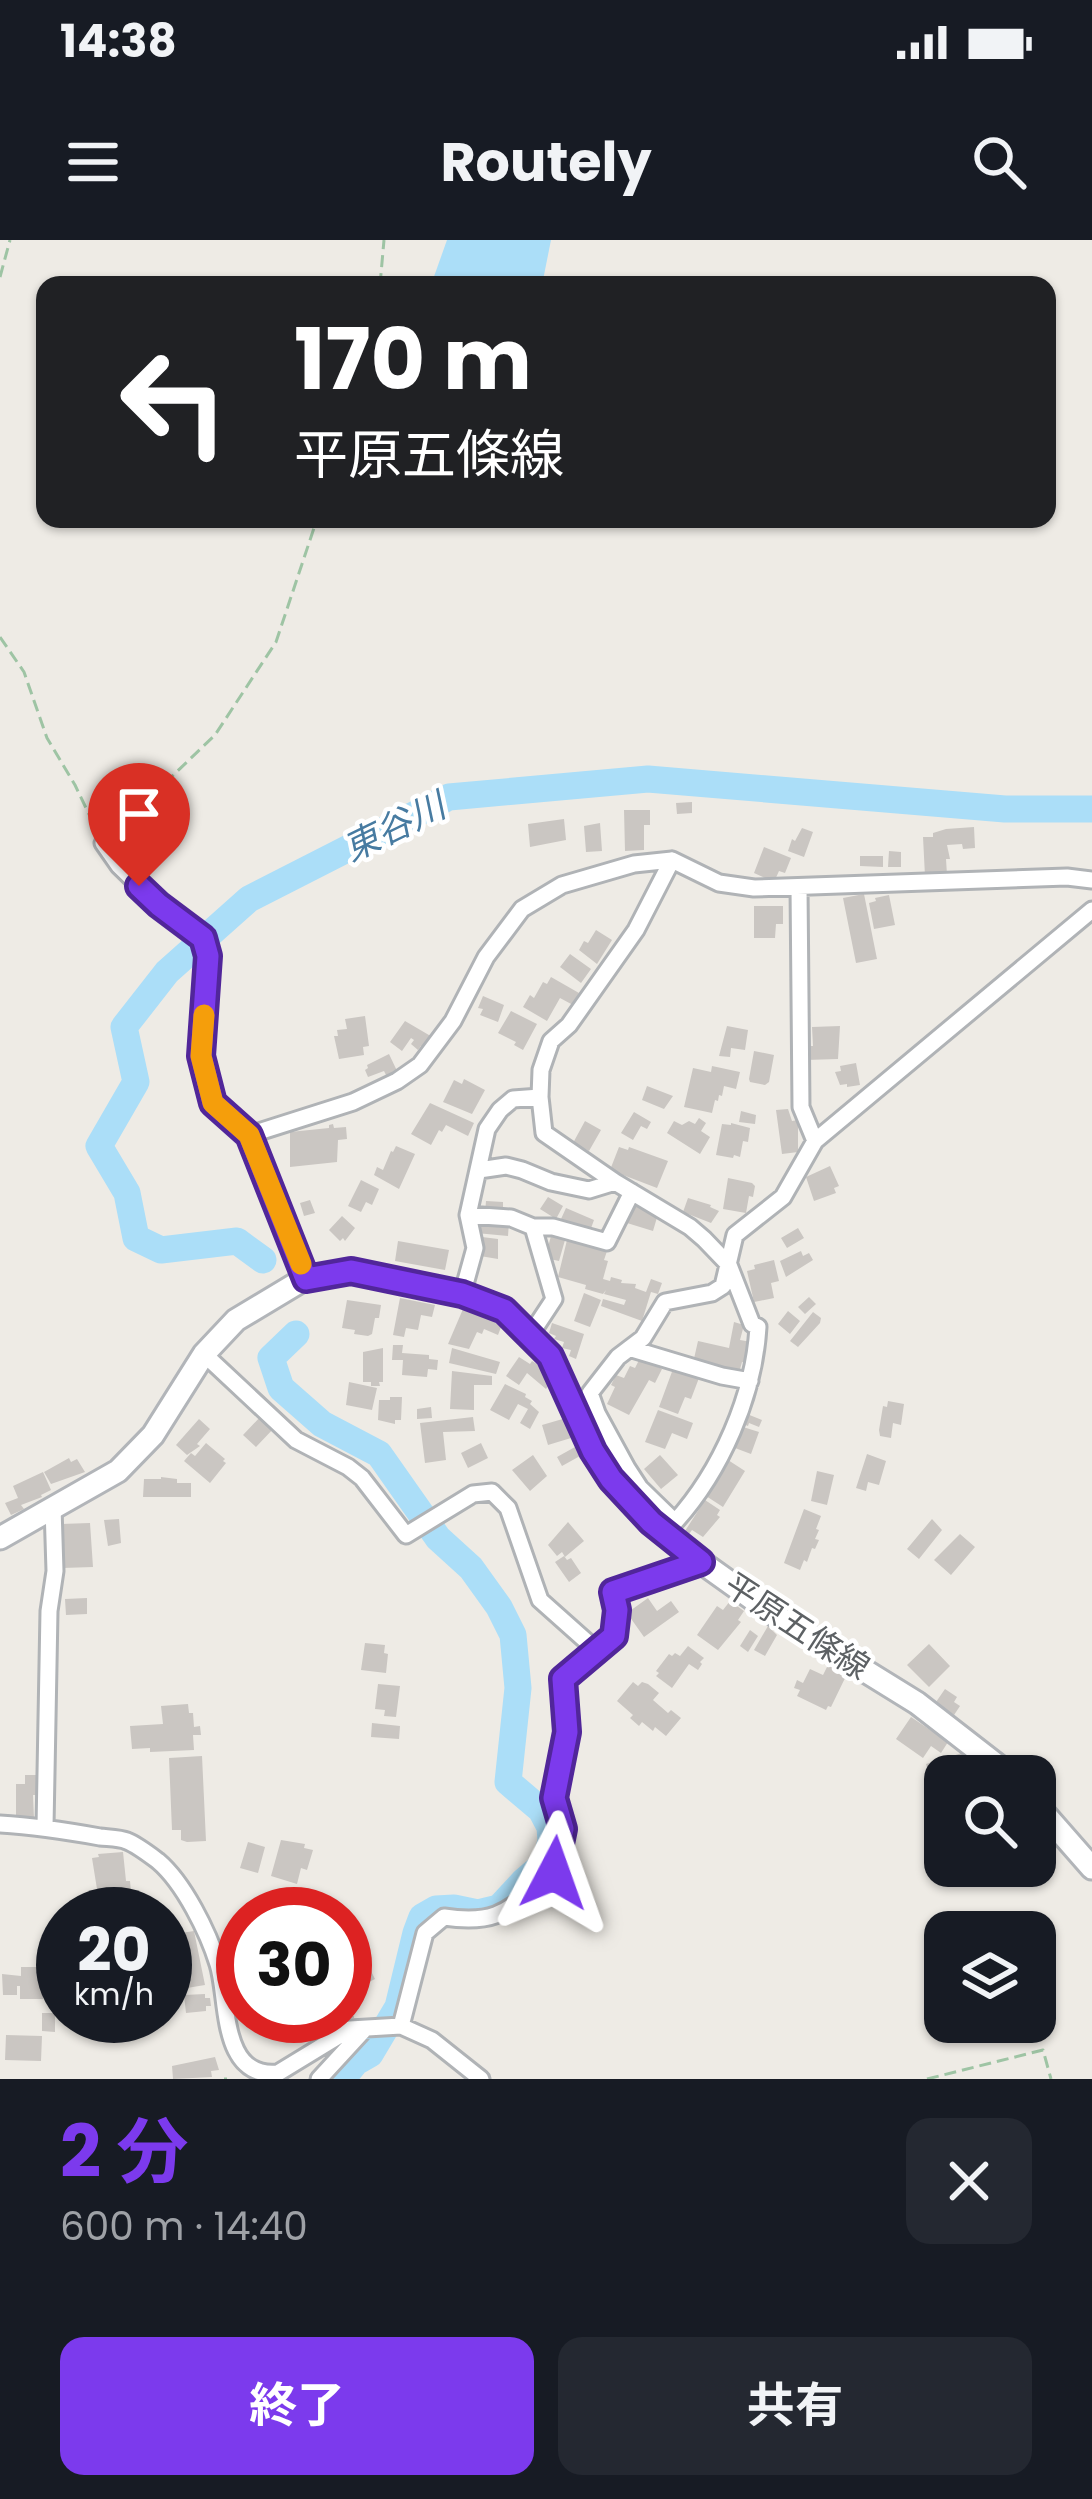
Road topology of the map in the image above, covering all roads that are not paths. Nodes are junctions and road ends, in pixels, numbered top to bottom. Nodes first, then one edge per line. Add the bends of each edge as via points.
1 (103, 843) road end
2 (672, 860) junction
3 (1092, 880) edge
4 (799, 887) junction
5 (1092, 910) edge
6 (540, 1097) junction
7 (249, 1135) junction
8 (815, 1141) junction
9 (479, 1170) junction
10 (615, 1182) junction
11 (632, 1192) junction
12 (468, 1215) junction
13 (533, 1227) junction
14 (729, 1265) junction
15 (306, 1279) junction
16 (462, 1294) junction
17 (531, 1334) junction
18 (632, 1348) junction
19 (204, 1354) junction
20 (749, 1381) junction
21 (619, 1474) junction
22 (53, 1508) junction
23 (0, 1538) edge
24 (701, 1562) junction
25 (595, 1649) junction
26 (984, 1755) edge
27 (0, 1824) edge
28 (44, 1827) junction
29 (1056, 1827) edge
30 (1092, 1868) edge
31 (216, 1960) edge
32 (401, 2026) junction
33 (372, 2028) edge
34 (232, 2043) edge
35 (327, 2043) edge
36 (352, 2043) edge
37 (319, 2079) edge
38 (481, 2079) edge

1 - 7 street via 159,905 203,938 201,1056 213,1103
2 - 4 street via 719,884
2 - 6 street via 636,930 551,1041
2 - 7 street via 562,885 522,909 420,1065 353,1102
3 - 4 street
4 - 8 street via 801,1107
5 - 8 street
6 - 9 street via 513,1099 500,1110
6 - 10 street via 544,1133
7 - 15 street
8 - 14 street via 783,1197 735,1235
9 - 10 street via 506,1166 589,1190
9 - 12 street
10 - 11 street
11 - 13 street via 607,1242
11 - 14 street via 690,1227
12 - 13 street
12 - 16 street via 475,1248
13 - 17 street via 554,1299
14 - 18 street via 712,1293 665,1302
14 - 20 street via 758,1328
15 - 16 main road, 平原五條線 via 351,1271
15 - 19 main road, 平原五條線 via 236,1320
16 - 17 main road, 平原五條線 via 504,1310
17 - 21 main road, 平原五條線 via 550,1356 593,1451
18 - 20 street
18 - 21 street via 590,1393
19 - 22 main road, 平原五條線 via 135,1457
19 - 25 street via 296,1440 362,1478 406,1535 473,1494 492,1492 508,1508 540,1600
20 - 21 street via 727,1447 675,1522
21 - 24 main road, 平原五條線 via 651,1522
22 - 23 main road, 平原五條線
22 - 28 street
24 - 25 street via 613,1592 614,1636
24 - 26 main road, 平原五條線
25 - 32 street via 563,1679 567,1732 554,1798 563,1829 554,1873 498,1917 444,1918 425,1933
27 - 28 street
28 - 31 street via 128,1841 160,1863 189,1900
29 - 30 main road
32 - 33 street
32 - 38 street
34 - 35 street via 248,2073 268,2076
36 - 37 street

